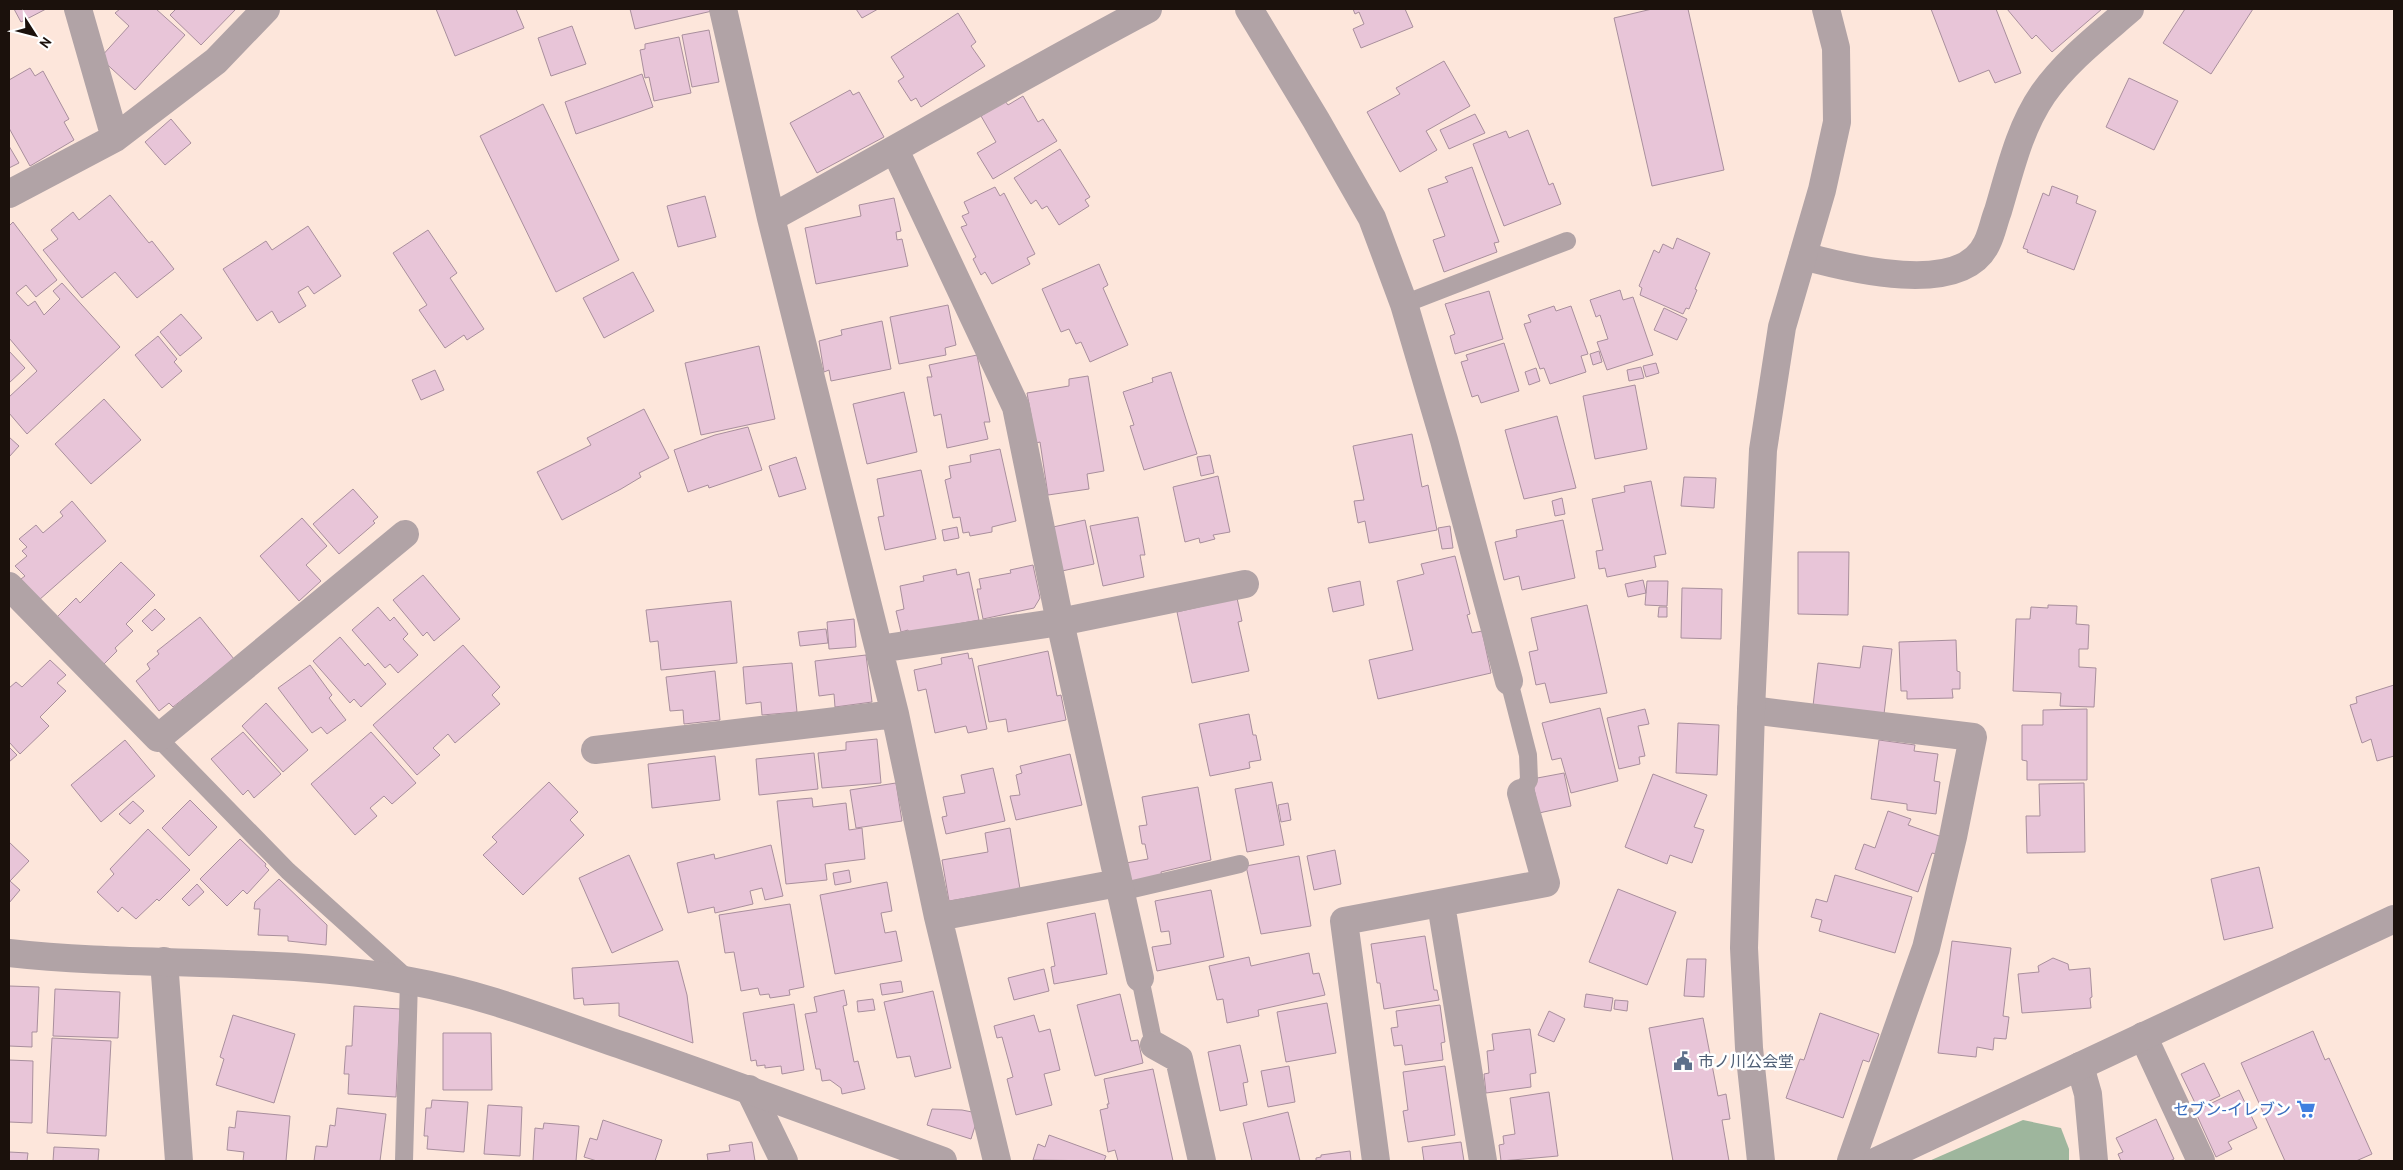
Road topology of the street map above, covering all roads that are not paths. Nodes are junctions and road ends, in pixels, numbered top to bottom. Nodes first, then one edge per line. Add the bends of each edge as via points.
1 (78, 9) edge
2 (266, 9) edge
3 (723, 9) edge
4 (1148, 9) edge
5 (1249, 9) edge
6 (1826, 9) edge
7 (2130, 9) edge
8 (116, 138) junction
9 (895, 150) junction
10 (9, 194) edge
11 (771, 218) junction
12 (1567, 241) dead end
13 (1803, 256) junction
14 (1404, 304) junction
15 (405, 534) dead end
16 (1245, 584) dead end
17 (9, 586) edge
18 (1060, 622) junction
19 (879, 649) junction
20 (1509, 681) joint
21 (1751, 710) junction
22 (895, 714) junction
23 (158, 738) junction
24 (594, 750) dead end
25 (1521, 792) joint
26 (1240, 864) dead end
27 (1119, 888) junction
28 (1441, 904) junction
29 (938, 918) junction
30 (2394, 919) edge
31 (9, 953) edge
32 (164, 961) junction
33 (1140, 978) joint
34 (409, 980) junction
35 (2143, 1036) junction
36 (1154, 1045) joint
37 (2080, 1066) junction
38 (749, 1089) junction
39 (179, 1161) edge
40 (404, 1161) edge
41 (784, 1161) edge
42 (944, 1161) edge
43 (997, 1161) edge
44 (1202, 1161) edge
45 (1376, 1161) edge
46 (1483, 1161) edge
47 (1761, 1161) edge
48 (1851, 1161) edge
49 (1877, 1161) edge
50 (2094, 1161) edge
51 (2201, 1161) edge

1 - 8 street
2 - 8 street via 216,62
3 - 11 street
4 - 9 street via 1036,68
5 - 14 street via 1372,218
6 - 13 street via 1836,48 1837,122
7 - 13 street via 2072,61 2043,95 2017,145 1987,244 1973,263 1940,274 1894,274 1850,268
8 - 10 street
9 - 11 street
9 - 18 street via 1016,407
11 - 19 street
12 - 14 lane
13 - 21 street via 1782,327 1763,450
14 - 20 street
15 - 23 street
16 - 18 street
17 - 23 street
18 - 19 street
18 - 27 street
19 - 22 street
20 - 25 lane via 1528,755 1529,780
21 - 47 street via 1744,948 1749,1048
21 - 48 street via 1973,737 1926,948
22 - 24 street
22 - 29 street
23 - 34 lane via 288,871
25 - 28 street via 1546,883
26 - 27 lane
27 - 29 street
27 - 33 street
28 - 45 street via 1344,921
28 - 46 street
29 - 43 street
30 - 35 street
31 - 32 street via 55,958
32 - 34 street via 289,966
32 - 39 street
33 - 36 lane
34 - 38 street via 467,993 524,1011
34 - 40 lane
35 - 37 street
35 - 51 street
36 - 44 street via 1178,1059
37 - 49 street
37 - 50 street via 2088,1094
38 - 41 street
38 - 42 street

